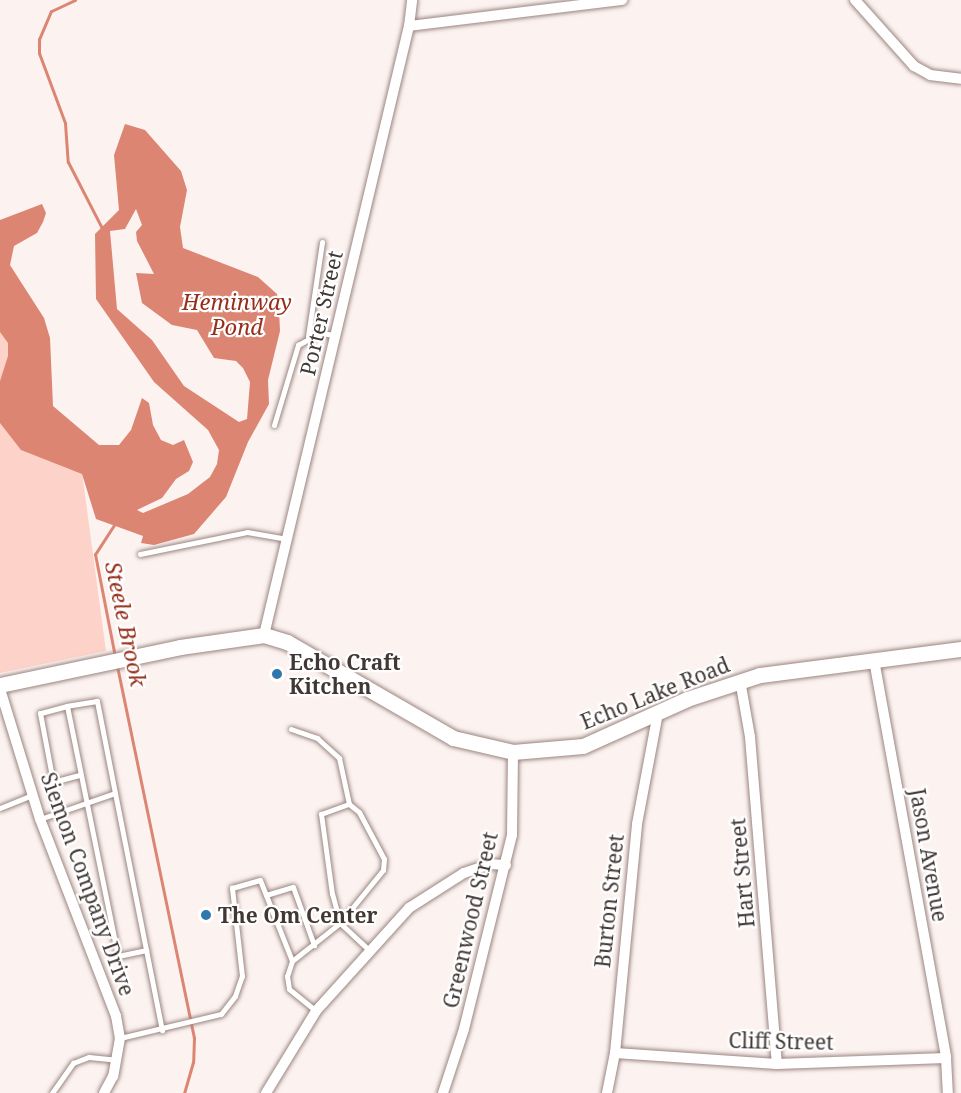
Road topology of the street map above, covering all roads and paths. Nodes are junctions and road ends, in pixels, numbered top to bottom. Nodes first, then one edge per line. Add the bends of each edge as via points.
1 (412, 0) edge
2 (622, 0) edge
3 (855, 0) edge
4 (409, 26) junction
5 (961, 80) edge
6 (322, 242) dead end
7 (335, 335) junction
8 (308, 336) junction
9 (274, 425) dead end
10 (287, 539) junction
11 (140, 554) dead end
12 (264, 635) junction
13 (961, 649) edge
14 (874, 660) junction
15 (740, 680) junction
16 (0, 687) edge
17 (67, 706) junction
18 (657, 713) junction
19 (291, 729) dead end
20 (513, 752) junction
21 (80, 776) junction
22 (115, 793) junction
23 (33, 795) junction
24 (86, 803) junction
25 (349, 804) junction
26 (0, 808) edge
27 (40, 819) junction
28 (506, 865) junction
29 (266, 895) junction
30 (340, 923) junction
31 (314, 945) junction
32 (368, 949) junction
33 (146, 950) junction
34 (292, 961) junction
35 (316, 1011) junction
36 (162, 1030) junction
37 (120, 1038) junction
38 (615, 1053) junction
39 (946, 1058) junction
40 (116, 1060) junction
41 (777, 1064) junction
42 (52, 1093) edge
43 (104, 1093) edge
44 (266, 1093) edge
45 (442, 1093) edge
46 (607, 1093) edge
47 (948, 1093) edge

1 - 4 street, Porter Street
2 - 4 street
3 - 5 street via 914,66 930,75
4 - 7 street, Porter Street
6 - 8 lane
7 - 8 lane
7 - 10 street, Porter Street
8 - 9 lane via 298,345 293,358
10 - 11 lane via 247,532
10 - 12 street, Porter Street
12 - 16 main road, Echo Lake Road via 108,662
12 - 20 main road, Echo Lake Road via 287,642 453,738
13 - 14 main road, Echo Lake Road
14 - 15 main road, Echo Lake Road
14 - 39 street, Jason Avenue
15 - 18 main road, Echo Lake Road
15 - 41 street, Hart Street via 750,737
16 - 23 street, Siemon Company Drive
17 - 21 lane
17 - 21 lane via 40,713 53,782
17 - 22 lane via 96,701
18 - 20 main road, Echo Lake Road via 584,746
18 - 38 street, Burton Street via 635,835
19 - 25 lane via 316,738 339,758
20 - 28 street, Greenwood Street via 512,835
21 - 24 lane
22 - 24 lane
22 - 33 lane
23 - 26 lane
23 - 27 street, Siemon Company Drive
24 - 27 lane
24 - 33 lane via 118,956
25 - 30 lane via 321,814
25 - 30 lane via 358,812 384,860 383,870
27 - 37 street, Siemon Company Drive via 117,1016
28 - 32 street via 490,864 464,873 409,908
28 - 45 street, Greenwood Street via 464,1029
29 - 31 lane via 293,887
29 - 34 lane
29 - 36 lane via 260,880 232,888 242,976 235,996 221,1014
30 - 31 lane
30 - 32 lane
31 - 34 lane
32 - 35 street
33 - 36 lane
34 - 35 lane via 287,976 289,989
35 - 44 street
36 - 37 lane
37 - 40 street, Siemon Company Drive
38 - 41 street, Cliff Street
38 - 46 street, Burton Street
39 - 41 street, Cliff Street
39 - 47 street, Jason Avenue
40 - 42 lane via 89,1057 74,1063
40 - 43 street, Siemon Company Drive

